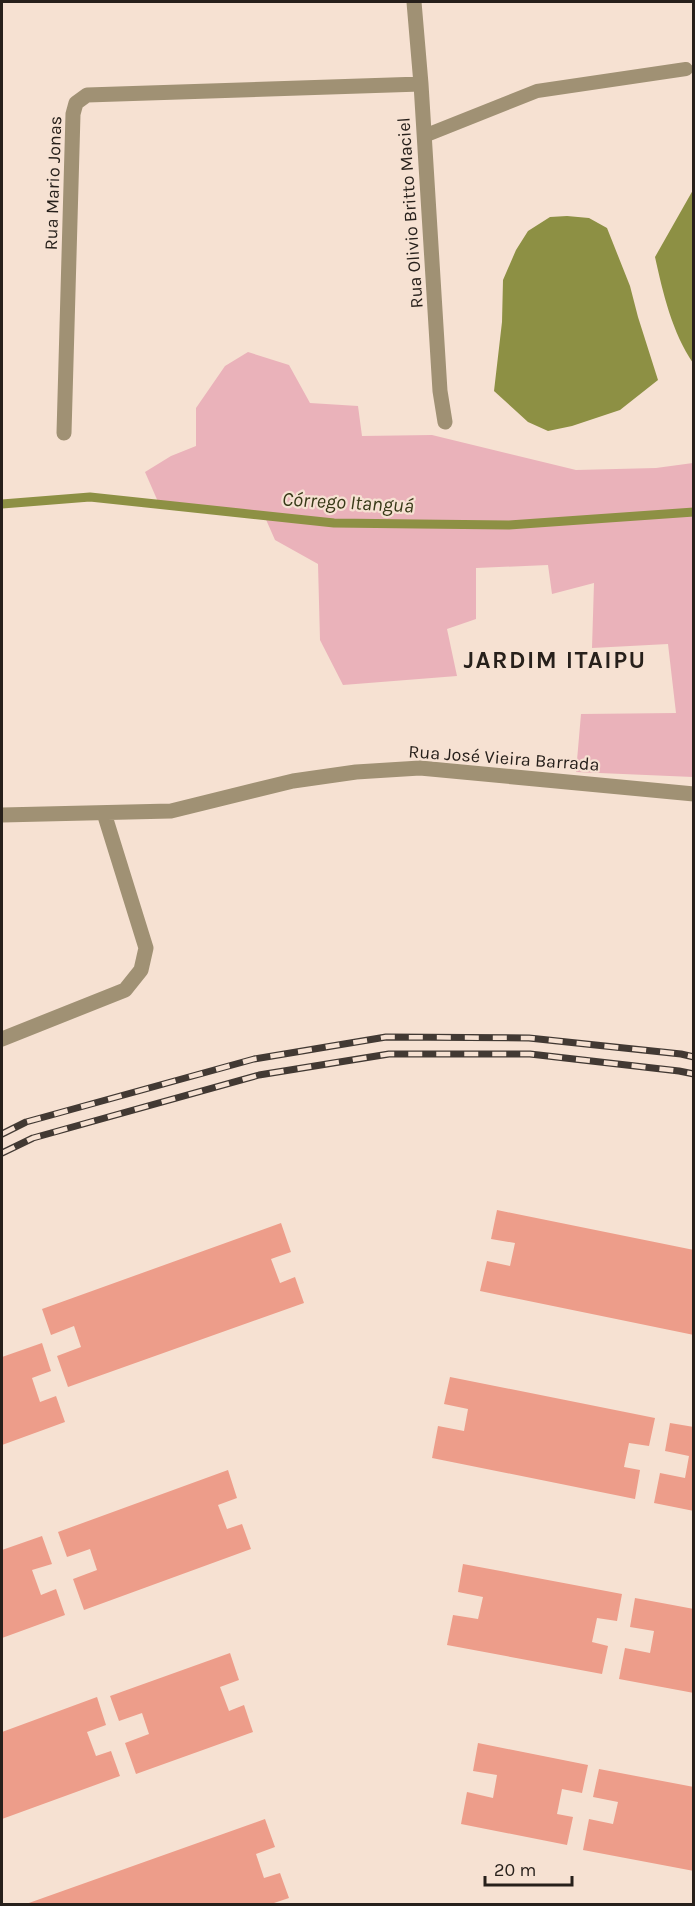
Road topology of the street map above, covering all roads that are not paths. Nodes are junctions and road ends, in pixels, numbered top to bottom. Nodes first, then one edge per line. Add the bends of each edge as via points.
1 (414, 2) edge
2 (686, 69) dead end
3 (421, 84) junction
4 (424, 136) junction
5 (445, 422) dead end
6 (64, 433) dead end
7 (693, 794) edge
8 (104, 813) junction
9 (2, 815) edge
10 (2, 1039) edge

1 - 3 street, Rua Olivio Britto Maciel
2 - 4 lane via 537,91
3 - 4 street, Rua Olivio Britto Maciel
3 - 6 street, Rua Mario Jonas via 87,95 76,103
4 - 5 street, Rua Olivio Britto Maciel
7 - 8 street, Rua José Vieira Barrada via 420,768 293,781 171,811
8 - 9 street, Rua José Vieira Barrada
8 - 10 street via 146,948 141,970 125,990

